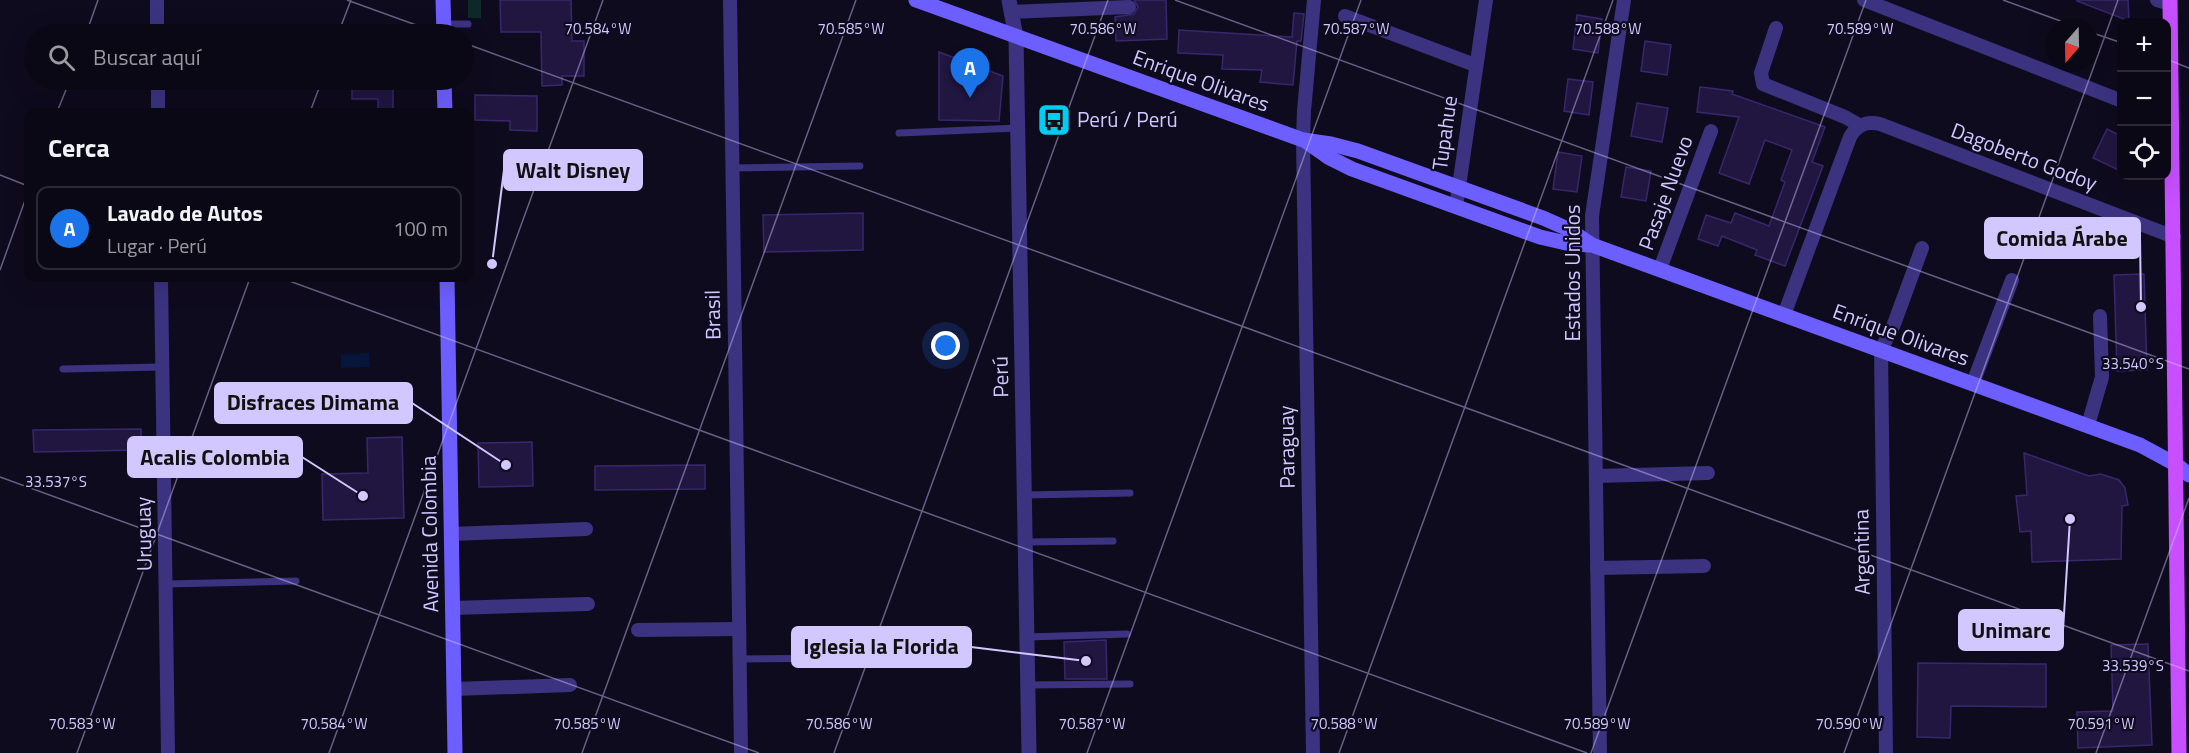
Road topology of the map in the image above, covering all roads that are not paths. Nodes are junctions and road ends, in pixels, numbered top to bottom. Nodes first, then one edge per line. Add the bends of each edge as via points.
1 (157, 0) edge
2 (443, 0) edge
3 (730, 0) edge
4 (916, 0) edge
5 (1486, 0) edge
6 (1624, 0) edge
7 (1864, 0) edge
8 (1312, 1) edge
9 (2166, 2) edge
10 (1010, 6) edge
11 (1129, 7) dead end
12 (1345, 16) dead end
13 (157, 24) edge
14 (443, 24) edge
15 (1776, 28) dead end
16 (1016, 37) junction
17 (1475, 65) junction
18 (2168, 72) edge
19 (158, 90) edge
20 (444, 90) edge
21 (2117, 99) edge
22 (158, 108) edge
23 (445, 108) edge
24 (1859, 126) junction
25 (2169, 126) edge
26 (1018, 128) junction
27 (1711, 131) dead end
28 (899, 133) dead end
29 (1303, 140) junction
30 (860, 166) dead end
31 (732, 168) junction
32 (1459, 188) junction
33 (1456, 207) junction
34 (2174, 237) junction
35 (1592, 245) junction
36 (1922, 248) dead end
37 (1660, 269) junction
38 (2012, 280) dead end
39 (161, 282) edge
40 (447, 282) edge
41 (1784, 315) junction
42 (2100, 316) dead end
43 (1881, 350) junction
44 (162, 367) junction
45 (63, 369) dead end
46 (1973, 383) junction
47 (2088, 425) junction
48 (2177, 465) junction
49 (1708, 473) dead end
50 (2189, 475) edge
51 (1596, 476) junction
52 (1130, 494) dead end
53 (1025, 495) junction
54 (586, 529) dead end
55 (451, 534) junction
56 (1113, 541) dead end
57 (1026, 542) junction
58 (1704, 566) dead end
59 (1597, 568) junction
60 (296, 581) dead end
61 (166, 584) junction
62 (588, 604) dead end
63 (452, 608) junction
64 (739, 629) junction
65 (638, 630) dead end
66 (1127, 634) dead end
67 (1027, 637) junction
68 (871, 658) dead end
69 (739, 659) junction
70 (1130, 684) dead end
71 (570, 685) dead end
72 (1028, 685) junction
73 (454, 689) junction
74 (168, 753) edge
75 (455, 753) edge
76 (741, 753) edge
77 (1029, 753) edge
78 (1313, 753) edge
79 (1600, 753) edge
80 (1886, 753) edge
81 (2179, 753) edge

1 - 13 street
2 - 14 main road
3 - 31 street, Brasil
4 - 16 main road, Enrique Olivares
5 - 17 street, Tupahue
6 - 35 street, Estados Unidos via 1592,216
7 - 21 street
8 - 29 street, Paraguay
9 - 18 main road
10 - 11 street
10 - 16 street, Perú
12 - 17 street
15 - 24 street, Dagoberto Godoy via 1761,73 1763,84
16 - 26 street, Perú
16 - 29 main road, Enrique Olivares
17 - 32 street, Tupahue
19 - 22 street
20 - 23 main road
24 - 34 street, Dagoberto Godoy via 1880,124
24 - 41 street via 1850,137
25 - 34 main road
26 - 28 lane
26 - 53 street, Perú
27 - 37 street, Pasaje Nuevo
29 - 32 main road, Enrique Olivares via 1345,147
29 - 33 main road, Enrique Olivares via 1346,166
29 - 78 street, Paraguay
30 - 31 lane
31 - 64 street, Brasil
32 - 33 street, Tupahue
32 - 35 main road, Enrique Olivares via 1549,220
33 - 35 main road, Enrique Olivares via 1540,237
34 - 48 main road
35 - 37 main road, Enrique Olivares
35 - 51 street, Estados Unidos
36 - 43 street
37 - 41 main road, Enrique Olivares
38 - 46 street
39 - 44 street, Uruguay
40 - 55 main road, Avenida Colombia
41 - 43 main road, Enrique Olivares
42 - 47 street via 2102,377
43 - 46 main road, Enrique Olivares
43 - 80 street, Argentina
44 - 45 lane
44 - 61 street, Uruguay
46 - 47 main road, Enrique Olivares
47 - 48 main road, Enrique Olivares
48 - 50 main road, Enrique Olivares
48 - 81 main road
49 - 51 street
51 - 59 street, Estados Unidos
52 - 53 lane
53 - 57 street, Perú
54 - 55 street
55 - 63 main road, Avenida Colombia
56 - 57 lane
57 - 67 street, Perú
58 - 59 street
59 - 79 street, Estados Unidos
60 - 61 lane
61 - 74 street, Uruguay
62 - 63 street
63 - 73 main road, Avenida Colombia
64 - 65 street
64 - 69 street, Brasil
66 - 67 lane
67 - 72 street, Perú
68 - 69 lane
69 - 76 street, Brasil
70 - 72 lane
71 - 73 street
72 - 77 street, Perú
73 - 75 main road, Avenida Colombia

